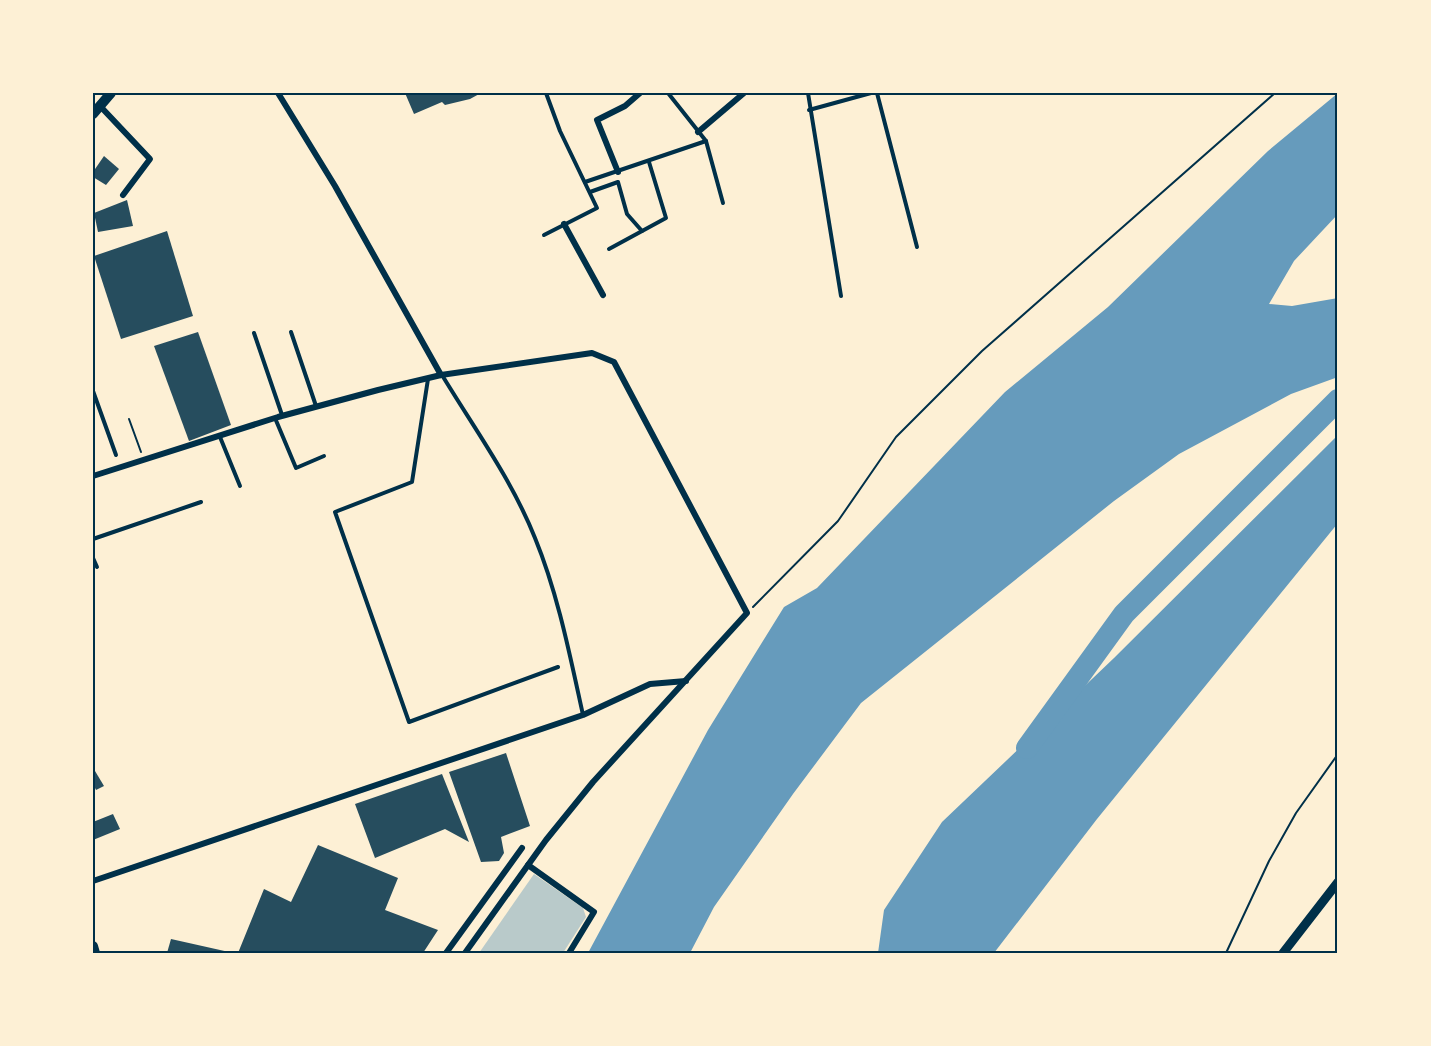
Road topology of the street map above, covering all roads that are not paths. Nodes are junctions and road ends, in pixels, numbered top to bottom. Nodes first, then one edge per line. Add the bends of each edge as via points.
1 (111, 93) edge
2 (278, 93) edge
3 (546, 93) edge
4 (640, 93) edge
5 (668, 93) edge
6 (744, 93) edge
7 (808, 93) edge
8 (870, 93) edge
9 (878, 93) edge
10 (96, 110) edge
11 (809, 110) junction
12 (698, 132) junction
13 (706, 141) junction
14 (649, 162) junction
15 (618, 172) junction
16 (585, 182) junction
17 (590, 192) junction
18 (123, 195) dead end
19 (723, 203) dead end
20 (564, 224) junction
21 (642, 231) junction
22 (544, 234) dead end
23 (917, 248) dead end
24 (609, 249) dead end
25 (603, 295) dead end
26 (841, 296) dead end
27 (291, 332) dead end
28 (254, 333) dead end
29 (441, 375) junction
30 (429, 378) junction
31 (93, 391) edge
32 (316, 407) junction
33 (279, 417) junction
34 (220, 437) junction
35 (116, 455) dead end
36 (324, 456) dead end
37 (93, 476) edge
38 (240, 486) dead end
39 (201, 502) dead end
40 (93, 539) edge
41 (93, 558) edge
42 (97, 567) dead end
43 (558, 667) dead end
44 (686, 680) junction
45 (583, 715) junction
46 (522, 848) dead end
47 (528, 866) junction
48 (93, 881) edge
49 (1338, 882) edge
50 (93, 946) edge
51 (95, 953) edge
52 (446, 953) edge
53 (465, 953) edge
54 (569, 953) edge
55 (1283, 953) edge

1 - 10 main road
2 - 29 street
3 - 16 lane
4 - 15 street via 626,106 597,120
5 - 12 lane
6 - 12 street
7 - 11 lane
8 - 11 lane
9 - 23 lane
10 - 18 street via 150,159
11 - 26 lane
12 - 13 lane
13 - 14 lane
13 - 19 lane
14 - 15 lane
14 - 21 lane via 666,218
15 - 16 lane
16 - 17 lane
17 - 20 lane via 597,208
17 - 21 lane via 618,182 627,214
20 - 22 lane
20 - 25 street
21 - 24 lane
27 - 32 lane
28 - 33 lane
29 - 30 street
29 - 44 street via 592,353 614,362 747,613
29 - 45 lane via 518,499 535,538
30 - 32 street
30 - 43 lane via 412,482 335,512 409,722
31 - 35 lane
32 - 33 street
33 - 34 street
33 - 36 lane via 296,468
34 - 37 street
34 - 38 lane
39 - 40 lane
41 - 42 lane
44 - 45 street via 650,684
44 - 47 street via 593,782
45 - 48 street
46 - 52 street
47 - 53 street
47 - 54 street via 594,912
49 - 55 street
50 - 51 main road

